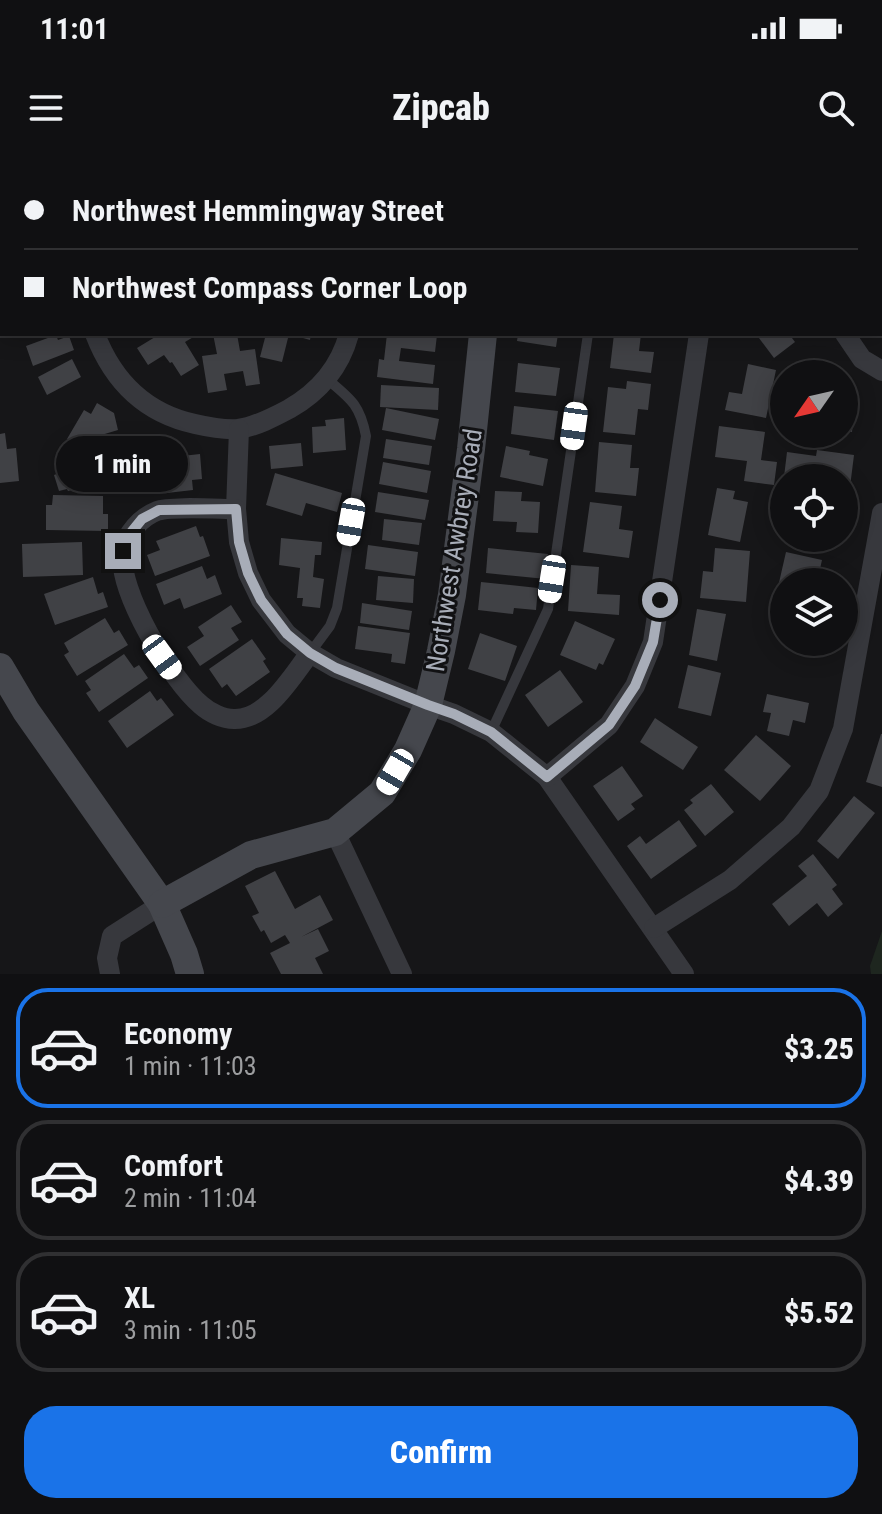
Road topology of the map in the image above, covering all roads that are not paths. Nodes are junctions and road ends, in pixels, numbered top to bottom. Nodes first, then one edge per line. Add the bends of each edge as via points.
1 (96, 336) edge
2 (348, 336) edge
3 (483, 336) edge
4 (588, 336) edge
5 (699, 336) edge
6 (846, 336) edge
7 (882, 371) edge
8 (327, 379) junction
9 (239, 429) junction
10 (236, 509) junction
11 (882, 513) edge
12 (310, 653) junction
13 (0, 667) edge
14 (428, 705) junction
15 (491, 732) junction
16 (547, 777) junction
17 (335, 832) junction
18 (162, 904) junction
19 (654, 928) junction
20 (110, 974) edge
21 (190, 974) edge
22 (402, 974) edge
23 (684, 974) edge

1 - 9 street via 110,367 157,412 209,427
2 - 8 street
3 - 14 street, Northwest Awbrey Road via 452,595
4 - 15 lane via 548,609
5 - 16 street via 653,642 635,686 609,725
6 - 7 street via 862,359
8 - 9 street via 273,418
8 - 12 lane via 351,399 366,436 337,608
9 - 10 street
10 - 12 street via 239,542 254,587 287,634
10 - 12 street via 159,510 129,535 123,567 144,626 180,681 201,706 219,717 252,716 269,704
11 - 19 street via 843,729 819,791 791,827 730,880
12 - 14 street
13 - 18 street
14 - 15 street
14 - 17 street, Northwest Awbrey Road via 382,793
15 - 16 street
16 - 19 street
17 - 18 street, Northwest Awbrey Road via 251,855
17 - 22 street
18 - 20 street via 112,936
18 - 21 street
19 - 23 street

